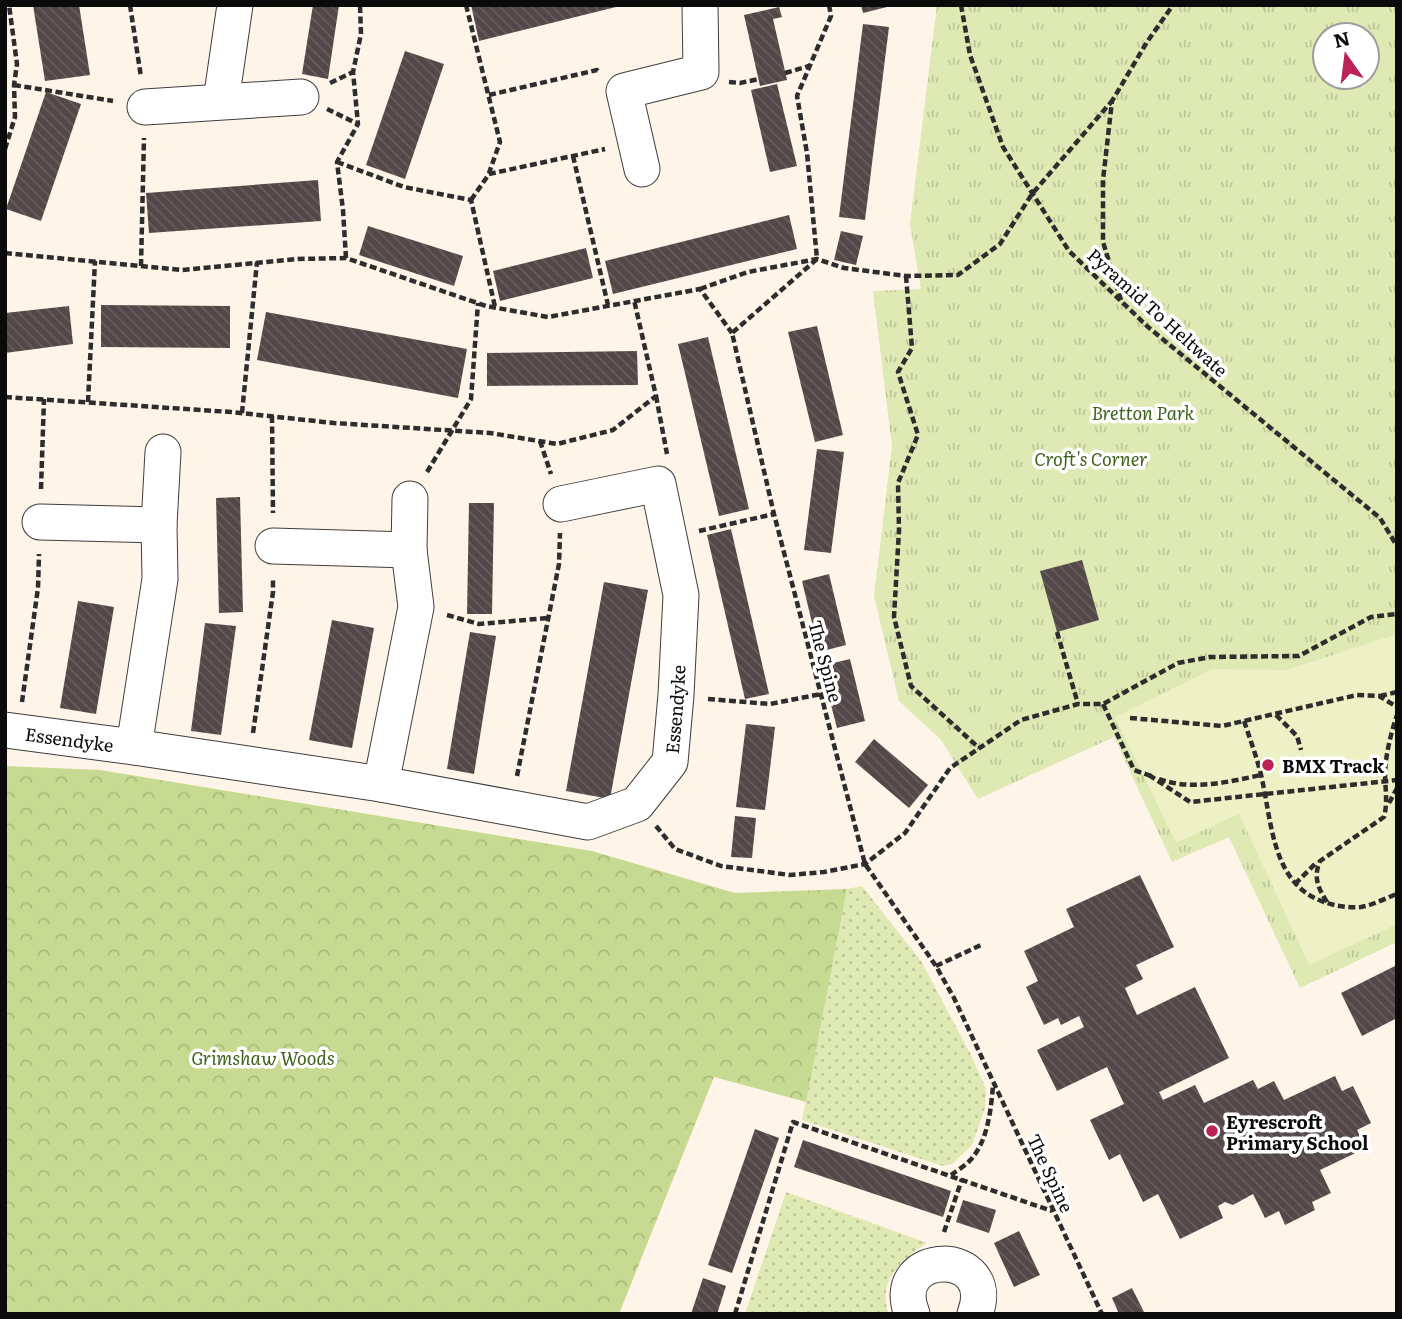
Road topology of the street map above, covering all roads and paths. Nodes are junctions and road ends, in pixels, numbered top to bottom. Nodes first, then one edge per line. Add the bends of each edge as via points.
1 (9, 5) edge
2 (130, 5) edge
3 (236, 5) edge
4 (360, 5) edge
5 (466, 5) edge
6 (700, 5) edge
7 (829, 5) edge
8 (961, 5) edge
9 (1173, 5) edge
10 (810, 66) junction
11 (785, 73) dead end
12 (14, 85) junction
13 (624, 91) junction
14 (489, 95) junction
15 (301, 97) dead end
16 (221, 101) junction
17 (1112, 102) junction
18 (145, 107) junction
19 (5, 149) edge
20 (638, 155) joint
21 (573, 156) junction
22 (337, 162) junction
23 (489, 174) junction
24 (1032, 194) junction
25 (471, 200) junction
26 (5, 253) edge
27 (346, 258) junction
28 (817, 260) junction
29 (95, 261) junction
30 (257, 262) junction
31 (141, 266) junction
32 (906, 276) junction
33 (700, 289) junction
34 (634, 300) junction
35 (1121, 301) junction
36 (478, 303) junction
37 (608, 305) junction
38 (495, 307) junction
39 (732, 333) junction
40 (656, 396) junction
41 (5, 397) edge
42 (44, 399) junction
43 (88, 402) junction
44 (242, 413) junction
45 (272, 416) junction
46 (453, 431) junction
47 (540, 441) junction
48 (163, 452) dead end
49 (658, 484) junction
50 (410, 499) joint
51 (561, 504) junction
52 (774, 514) junction
53 (40, 522) junction
54 (159, 525) junction
55 (669, 537) junction
56 (273, 546) junction
57 (1397, 547) edge
58 (409, 550) junction
59 (416, 607) junction
60 (1397, 614) edge
61 (548, 618) junction
62 (1057, 632) dead end
63 (1397, 692) edge
64 (821, 694) junction
65 (676, 695) junction
66 (1379, 696) junction
67 (1078, 704) junction
68 (1104, 704) junction
69 (1397, 707) edge
70 (1276, 714) junction
71 (1397, 715) edge
72 (1130, 718) dead end
73 (1244, 722) junction
74 (12, 731) edge
75 (134, 747) junction
76 (979, 748) junction
77 (1301, 750) dead end
78 (249, 765) junction
79 (1149, 775) junction
80 (1261, 775) junction
81 (1397, 780) edge
82 (1385, 781) junction
83 (381, 784) junction
84 (1397, 789) edge
85 (1265, 792) junction
86 (637, 804) junction
87 (1387, 806) junction
88 (511, 808) junction
89 (1320, 860) junction
90 (865, 864) junction
91 (1295, 884) junction
92 (1397, 894) edge
93 (1328, 903) junction
94 (981, 944) dead end
95 (936, 966) junction
96 (993, 1083) junction
97 (951, 1176) junction
98 (962, 1180) junction
99 (1053, 1211) junction
100 (934, 1264) junction
101 (735, 1314) edge
102 (912, 1314) edge
103 (975, 1314) edge
104 (1102, 1314) edge

1 - 12 path via 17,64
2 - 18 path
3 - 16 street
4 - 22 path via 361,34 353,72 358,124
5 - 14 path
6 - 13 street via 701,72
7 - 10 path via 831,16
8 - 24 path, Pyramid To Heltwate via 970,55 1003,147
9 - 17 path
10 - 11 path
10 - 28 path via 797,96
12 - 18 path
12 - 19 path via 15,117
13 - 14 path via 597,70
13 - 20 street
14 - 23 path via 500,142
15 - 16 street
16 - 18 street
17 - 24 path
17 - 35 path via 1103,180 1103,242
18 - 31 path
20 - 21 path
21 - 23 path
21 - 37 path
22 - 25 path via 404,187
22 - 27 path
23 - 25 path
24 - 32 path via 1000,244 958,275
24 - 35 path, Pyramid To Heltwate via 1069,251
25 - 38 path
26 - 29 path
27 - 30 path
27 - 36 path
28 - 32 path
28 - 33 path via 748,272
28 - 39 path
29 - 31 path
29 - 43 path
30 - 31 path via 182,270
30 - 44 path
32 - 76 path via 912,348 898,372 918,435 898,483 894,617 911,685
33 - 34 path
33 - 39 path
34 - 37 path
34 - 40 path
35 - 57 path, Pyramid To Heltwate via 1380,517
36 - 38 path
36 - 46 path via 471,399
37 - 38 path via 548,317
39 - 52 path, The Spine
40 - 47 path via 612,430 557,444
40 - 49 path via 670,471
41 - 42 path
42 - 43 path
42 - 53 path
43 - 44 path
44 - 45 path
45 - 46 path
45 - 56 path
46 - 47 path
46 - 50 path
47 - 51 path
48 - 54 street, Essendyke
49 - 51 street
49 - 55 street, Essendyke
50 - 58 street
51 - 61 path via 559,564
52 - 55 path
52 - 64 path, The Spine
53 - 54 street
53 - 74 path via 38,588
54 - 75 street, Essendyke via 160,579
55 - 65 street, Essendyke via 681,595
56 - 58 street
56 - 78 path via 273,592
58 - 59 street
59 - 61 path via 479,624
59 - 83 street
60 - 68 path via 1371,617 1299,656 1210,657 1178,663
61 - 88 path
62 - 67 path
63 - 66 path
64 - 65 path via 770,704
64 - 90 path, The Spine
65 - 86 street, Essendyke via 670,762
66 - 69 path
66 - 70 path via 1357,695
67 - 68 path
67 - 76 path via 1021,720
68 - 79 path via 1134,770
70 - 73 path
70 - 77 path via 1297,736
71 - 82 path
72 - 73 path via 1222,726
73 - 80 path
74 - 75 street, Essendyke
75 - 78 street, Essendyke
76 - 90 path via 950,768 905,833
78 - 83 street, Essendyke
79 - 80 path via 1176,785
79 - 85 path via 1190,802
80 - 85 path
81 - 82 path
82 - 85 path
82 - 87 path
83 - 88 street, Essendyke
84 - 87 path
85 - 91 path via 1280,860
86 - 88 street, Essendyke via 588,822
86 - 90 path via 675,849 721,866 790,875
87 - 89 path via 1384,817 1372,827
89 - 91 path
89 - 93 path via 1316,882
90 - 95 path, The Spine
91 - 93 path via 1310,897
92 - 93 path via 1362,907
94 - 95 path
95 - 96 path, The Spine
96 - 97 path via 983,1136 973,1157
96 - 99 path, The Spine
97 - 98 path
97 - 101 path via 793,1122
98 - 99 path
98 - 100 path
99 - 104 path, The Spine
100 - 102 street via 914,1277 909,1288
100 - 103 street via 946,1263 968,1272 979,1293

